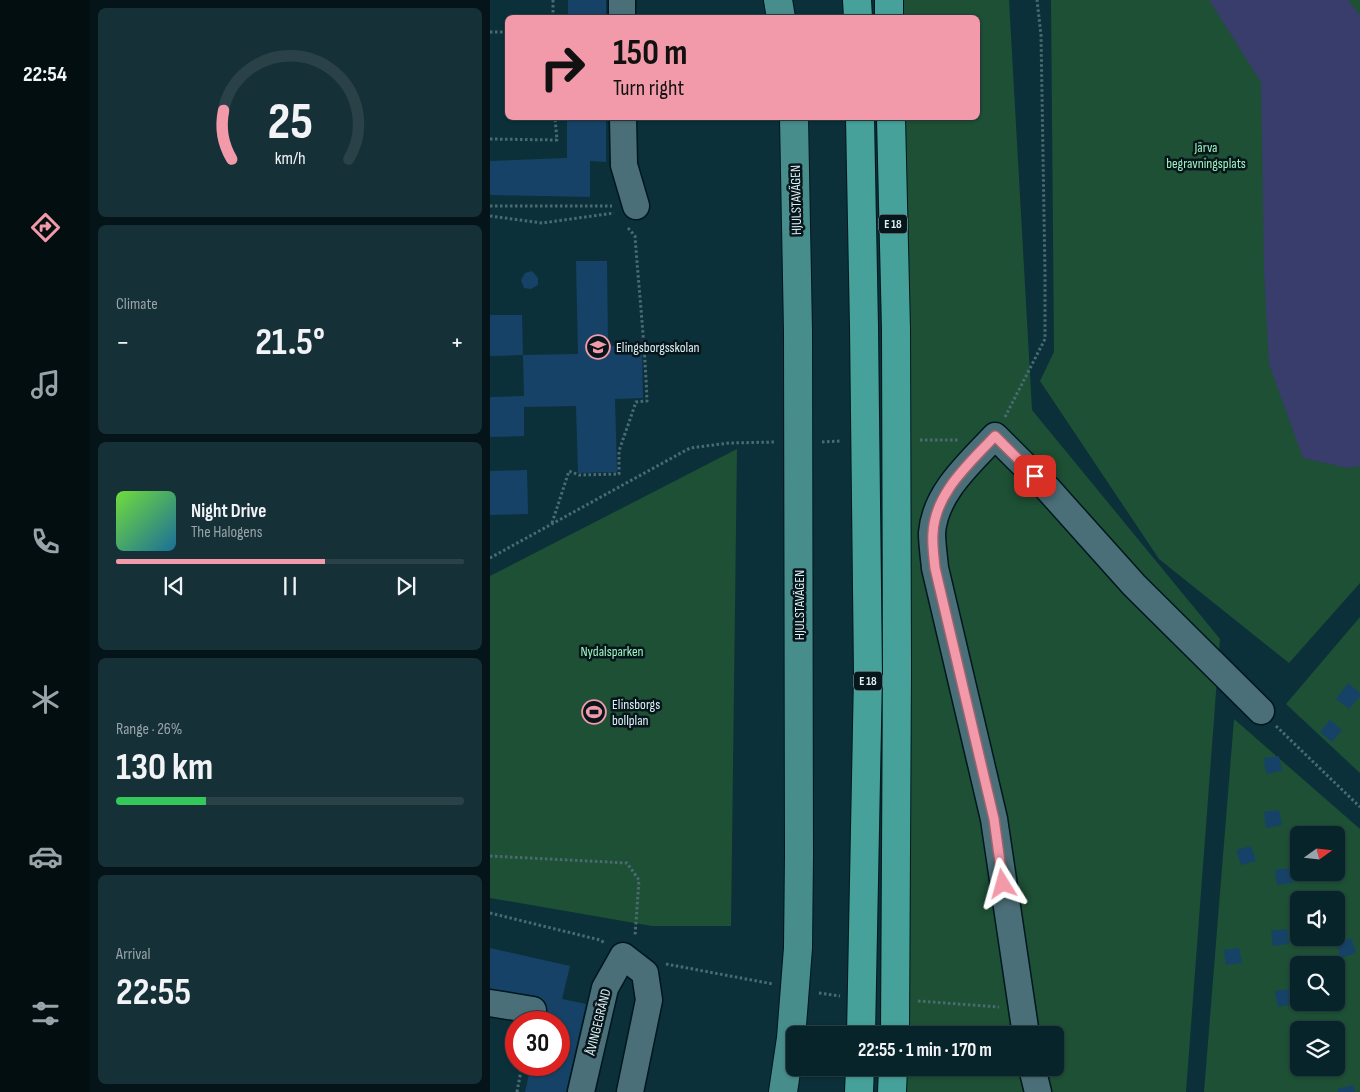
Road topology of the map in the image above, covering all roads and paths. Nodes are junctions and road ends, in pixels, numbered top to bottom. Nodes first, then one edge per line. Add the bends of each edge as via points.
1 (553, 0) edge
2 (622, 0) edge
3 (778, 0) edge
4 (794, 0) edge
5 (858, 0) edge
6 (889, 0) edge
7 (1037, 0) edge
8 (554, 15) edge
9 (622, 15) edge
10 (780, 15) edge
11 (794, 15) edge
12 (858, 15) edge
13 (889, 15) edge
14 (490, 32) edge
15 (505, 32) edge
16 (555, 120) edge
17 (623, 120) edge
18 (794, 120) edge
19 (860, 120) edge
20 (891, 120) edge
21 (490, 139) edge
22 (490, 206) edge
23 (490, 216) edge
24 (627, 216) junction
25 (995, 436) junction
26 (729, 442) dead end
27 (552, 524) junction
28 (490, 558) edge
29 (1261, 711) joint
30 (1360, 807) edge
31 (490, 856) edge
32 (490, 913) edge
33 (623, 956) junction
34 (662, 963) dead end
35 (779, 986) dead end
36 (818, 993) dead end
37 (847, 996) dead end
38 (915, 1001) dead end
39 (490, 1003) edge
40 (1022, 1009) junction
41 (533, 1010) dead end
42 (861, 1026) edge
43 (895, 1026) edge
44 (1025, 1026) edge
45 (520, 1076) edge
46 (860, 1076) edge
47 (893, 1076) edge
48 (1034, 1076) edge
49 (517, 1092) edge
50 (582, 1092) edge
51 (630, 1092) edge
52 (783, 1092) edge
53 (859, 1092) edge
54 (892, 1092) edge
55 (1038, 1092) edge

1 - 8 path
2 - 9 street
3 - 10 main road
4 - 11 main road
5 - 12 highway
6 - 13 highway
7 - 25 path via 1041,45 1044,339
14 - 15 path
16 - 21 path via 557,140
17 - 24 street
18 - 52 main road, HJULSTAVÄGEN, bridge via 798,331 798,948
19 - 42 highway, E 18, bridge via 868,675
20 - 43 highway, E 18, bridge via 896,330
22 - 24 path
23 - 24 path via 542,222 614,213
24 - 27 path via 635,236 647,401 636,402 619,451 618,474 579,475 569,471
25 - 29 street via 1048,489 1134,585
25 - 40 street via 960,473 938,504 932,532 935,568 994,819
26 - 27 path via 690,448
27 - 28 path
29 - 30 path
31 - 33 path via 627,863 639,880 636,935
32 - 33 path via 600,940
33 - 50 street, ÅVINGEGRÄND via 605,988
33 - 51 street via 645,972 649,1000
34 - 35 path
36 - 37 path
38 - 40 path
39 - 41 street
40 - 44 street
45 - 49 path
46 - 53 highway
47 - 54 highway
48 - 55 street

